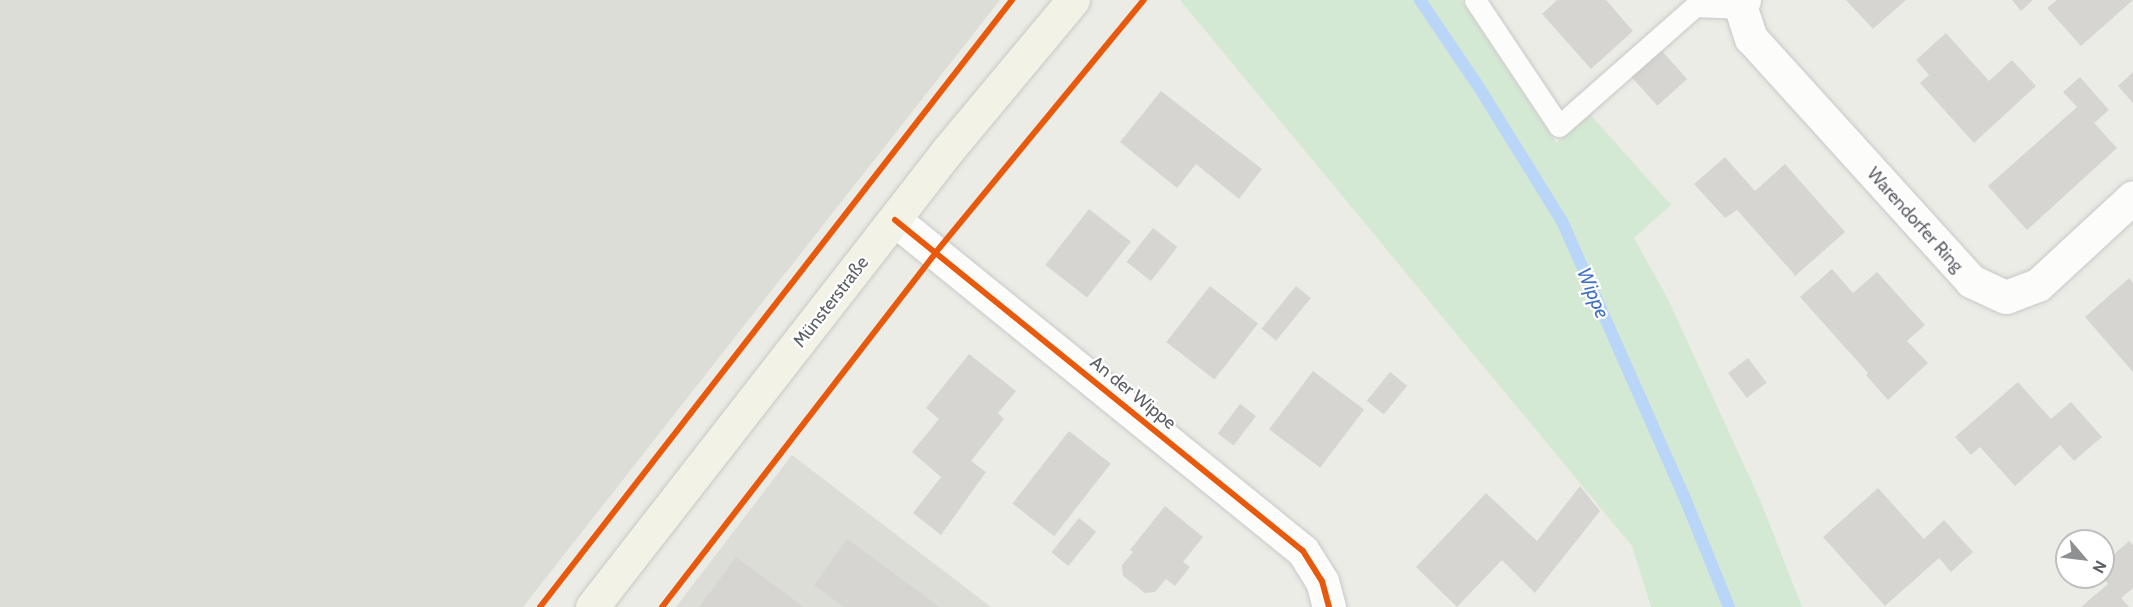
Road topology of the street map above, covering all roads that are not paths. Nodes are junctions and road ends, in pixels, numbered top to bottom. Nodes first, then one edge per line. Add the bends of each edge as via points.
1 (1073, 0) edge
2 (1474, 0) edge
3 (1743, 4) edge
4 (2133, 197) edge
5 (896, 220) junction
6 (592, 607) edge
7 (1329, 607) edge

1 - 5 main road, Münsterstraße via 948,150
2 - 3 lane via 1559,126 1695,6
3 - 4 street, Warendorfer Ring via 1750,39 1971,281 2006,297 2038,285
5 - 6 main road, Münsterstraße
5 - 7 street, An der Wippe via 1303,551 1322,581

